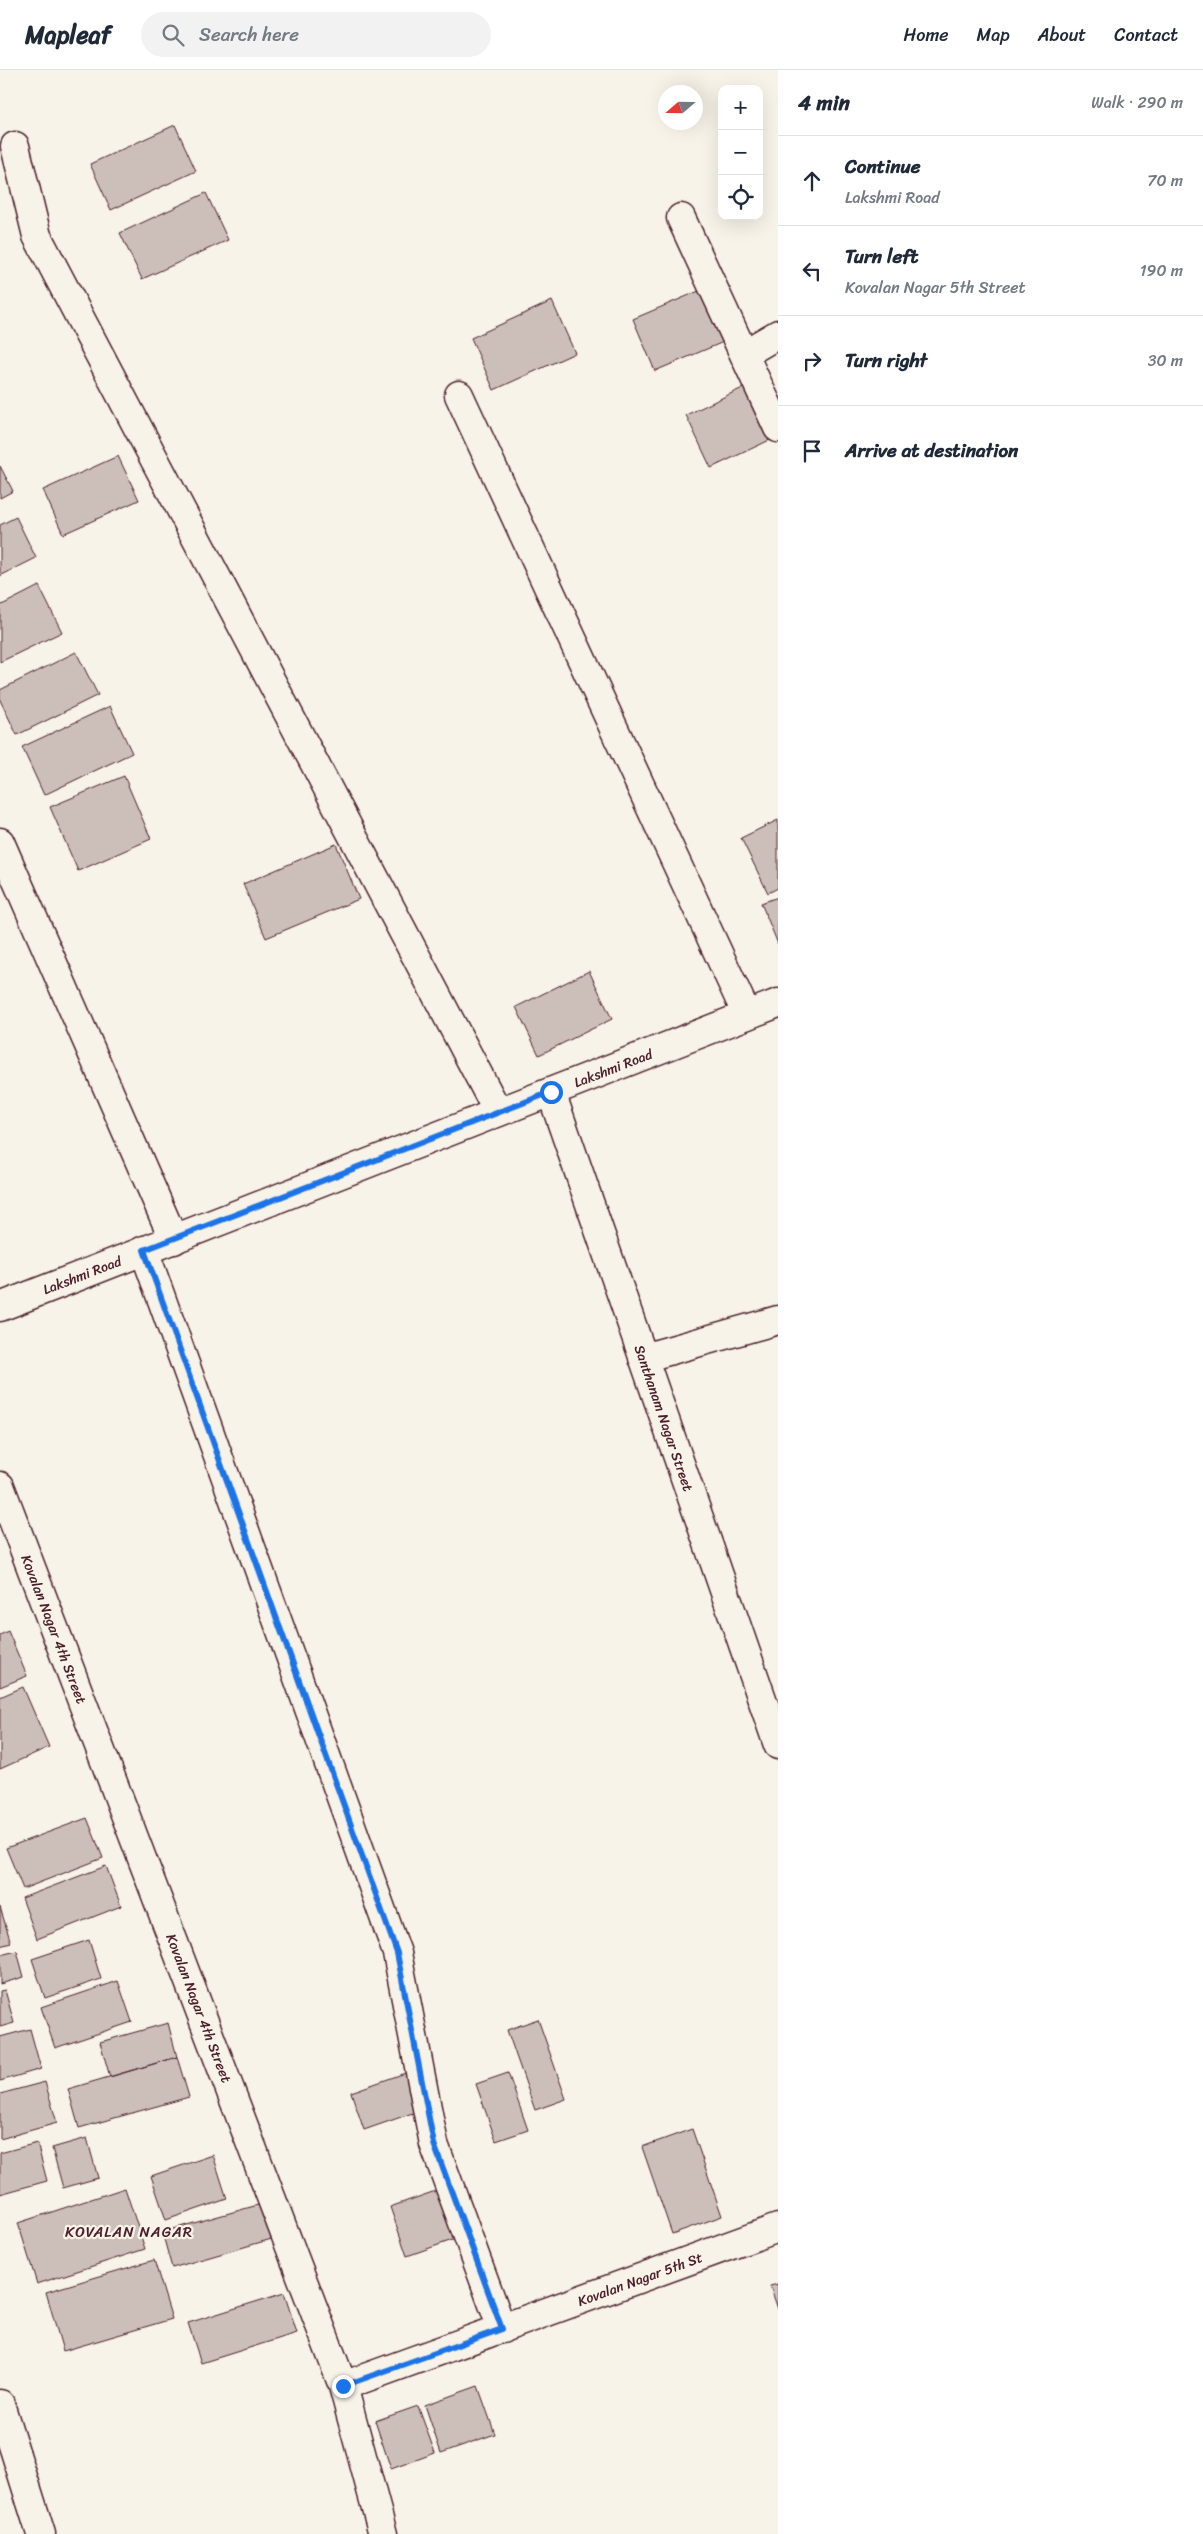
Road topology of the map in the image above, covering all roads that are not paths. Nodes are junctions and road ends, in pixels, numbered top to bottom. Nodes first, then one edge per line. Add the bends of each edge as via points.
1 (15, 146) dead end
2 (681, 218) dead end
3 (778, 334) edge
4 (744, 354) junction
5 (460, 395) dead end
6 (778, 428) edge
7 (0, 842) edge
8 (778, 1003) edge
9 (747, 1015) junction
10 (551, 1092) junction
11 (498, 1112) junction
12 (174, 1240) junction
13 (144, 1250) junction
14 (0, 1307) edge
15 (778, 1320) edge
16 (643, 1358) junction
17 (0, 1486) edge
18 (778, 1745) edge
19 (778, 2228) edge
20 (502, 2329) junction
21 (343, 2386) junction
22 (0, 2404) edge
23 (41, 2534) edge
24 (383, 2534) edge

1 - 11 street via 37,236
2 - 4 street
3 - 4 street
4 - 6 street
5 - 9 street
7 - 12 street
8 - 9 street, Lakshmi Road
9 - 10 street, Lakshmi Road
10 - 11 street, Lakshmi Road
10 - 16 street, Santhanam Nagar Street
11 - 12 street, Lakshmi Road
12 - 13 street, Lakshmi Road
13 - 14 street, Lakshmi Road
13 - 20 street via 397,1953 434,2144
15 - 16 street
16 - 18 street, Santhanam Nagar Street
17 - 21 street, Kovalan Nagar 4th Street
19 - 20 street, Kovalan Nagar 5th St
20 - 21 street, Kovalan Nagar 5th St
21 - 24 street, Kovalan Nagar 4th Street
22 - 23 street

